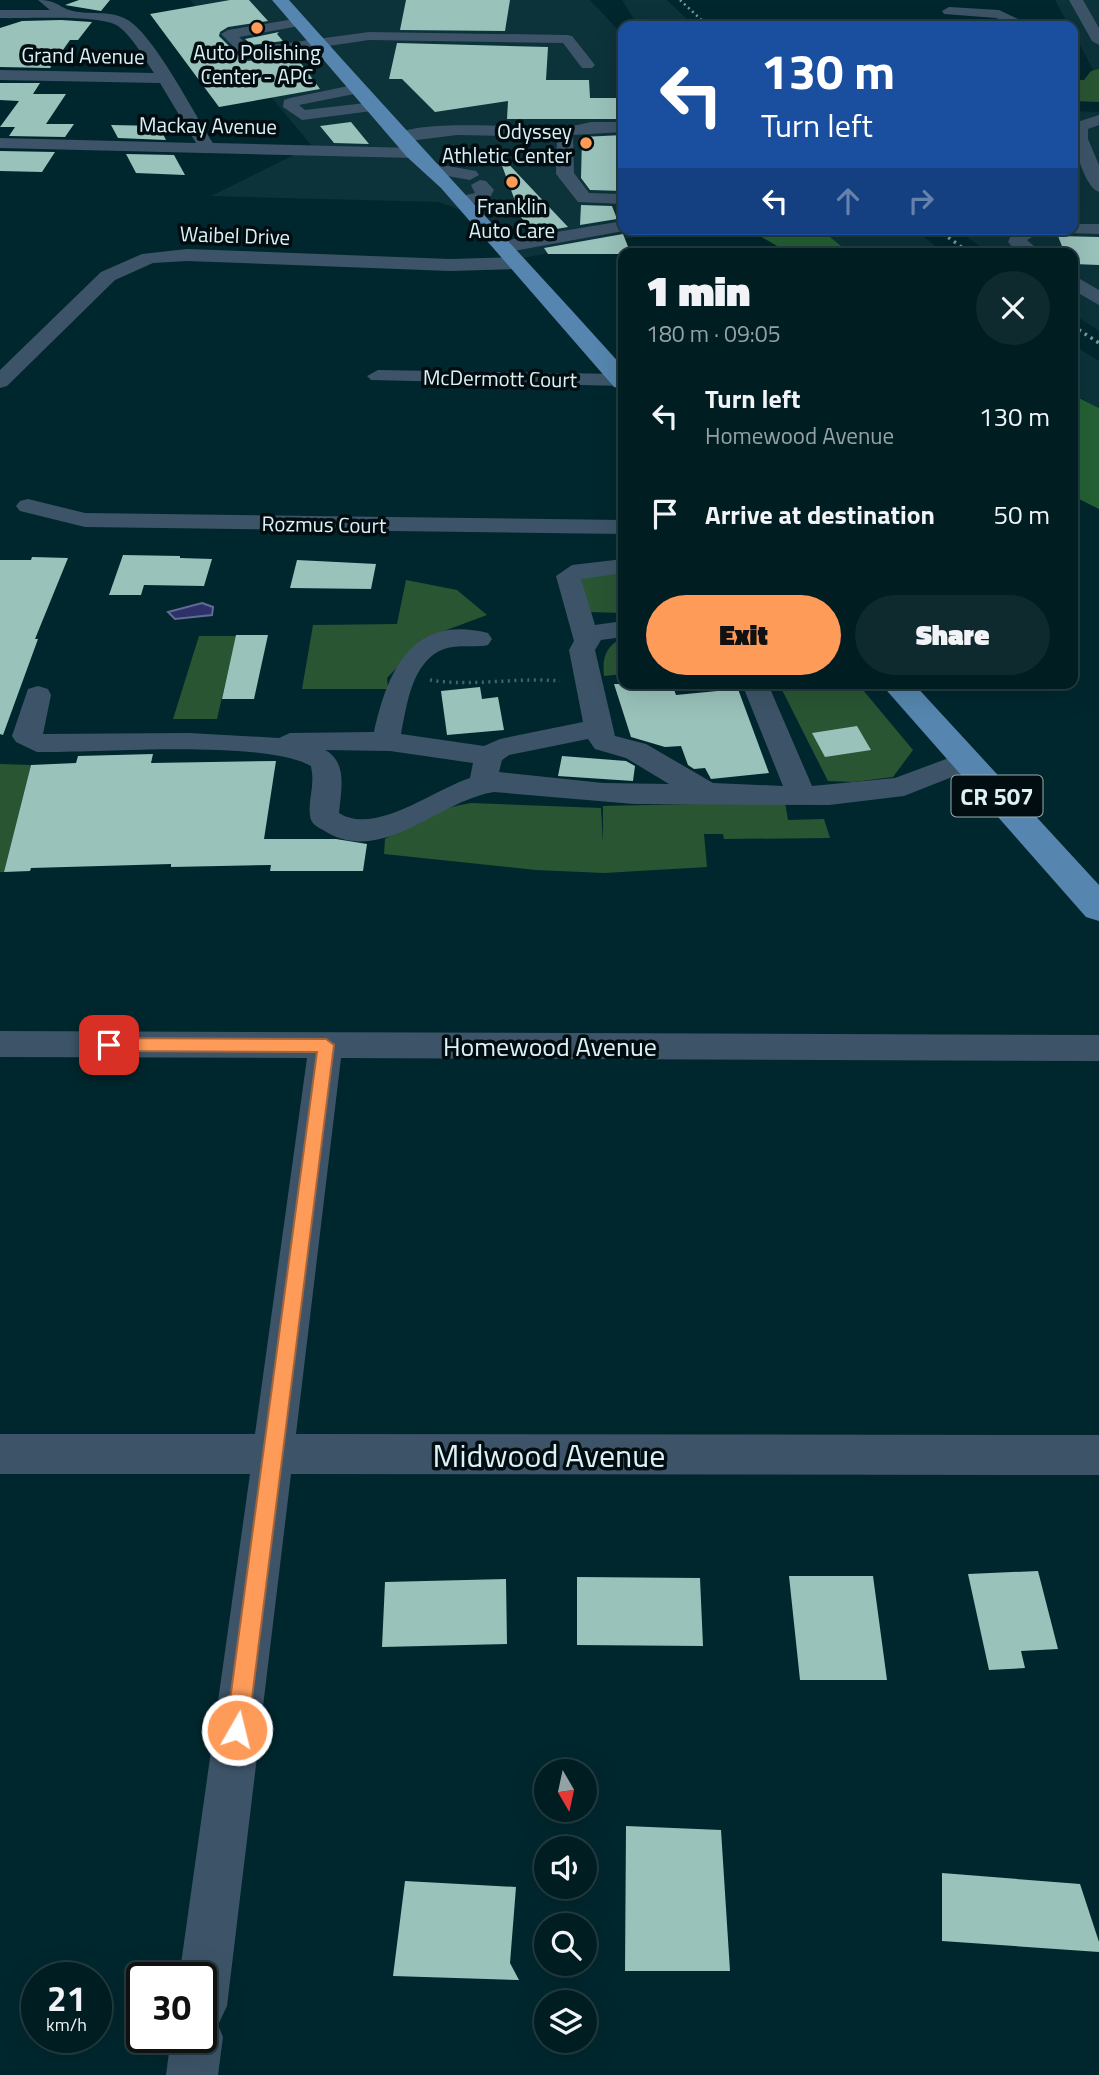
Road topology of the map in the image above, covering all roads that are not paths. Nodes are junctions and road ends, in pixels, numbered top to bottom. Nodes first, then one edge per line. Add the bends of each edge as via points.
1 (45, 0) edge
2 (280, 0) edge
3 (1076, 0) edge
4 (949, 11) dead end
5 (0, 14) edge
6 (63, 15) junction
7 (1015, 21) edge
8 (300, 22) junction
9 (1078, 35) edge
10 (1095, 40) edge
11 (318, 43) junction
12 (587, 65) dead end
13 (0, 75) edge
14 (165, 78) junction
15 (358, 89) junction
16 (374, 107) junction
17 (1099, 120) edge
18 (618, 127) edge
19 (467, 130) junction
20 (565, 132) junction
21 (0, 143) edge
22 (407, 145) junction
23 (207, 147) junction
24 (468, 149) dead end
25 (311, 150) junction
26 (431, 168) junction
27 (304, 170) dead end
28 (1099, 187) edge
29 (618, 199) edge
30 (463, 201) junction
31 (618, 227) edge
32 (1078, 229) edge
33 (1099, 229) edge
34 (1020, 235) edge
35 (502, 247) junction
36 (1026, 248) edge
37 (517, 263) junction
38 (1078, 285) edge
39 (1099, 299) edge
40 (378, 376) dead end
41 (618, 377) edge
42 (618, 381) edge
43 (0, 382) edge
44 (28, 506) dead end
45 (618, 527) edge
46 (618, 566) edge
47 (618, 629) edge
48 (479, 639) dead end
49 (587, 641) junction
50 (757, 689) edge
51 (900, 689) edge
52 (38, 695) dead end
53 (598, 728) junction
54 (386, 740) junction
55 (268, 743) junction
56 (965, 761) junction
57 (486, 770) junction
58 (710, 793) junction
59 (801, 794) junction
60 (1099, 908) edge
61 (0, 1044) edge
62 (326, 1045) junction
63 (1099, 1048) edge
64 (0, 1454) edge
65 (273, 1454) junction
66 (1099, 1455) edge
67 (207, 1962) edge
68 (195, 2053) edge
69 (192, 2075) edge

1 - 6 street
2 - 8 main road
3 - 10 street
4 - 7 street via 999,14
5 - 6 street
6 - 14 street via 125,24
8 - 11 main road
8 - 11 street via 228,34 248,53
9 - 10 street
11 - 12 street via 369,36 567,39
11 - 15 main road
13 - 14 street, Grand Avenue
14 - 23 street
15 - 16 main road
15 - 16 street via 290,103 302,115
16 - 22 main road
17 - 28 street via 1080,126 1080,139
18 - 20 street, Mackay Avenue
19 - 20 street, Mackay Avenue
19 - 22 street, Mackay Avenue
19 - 24 street
20 - 29 street via 558,152 565,174 584,198
21 - 23 street, Mackay Avenue
22 - 25 street, Mackay Avenue
22 - 26 main road
23 - 25 street, Mackay Avenue
25 - 27 street
26 - 30 main road
26 - 30 street via 475,180 485,190 482,197
30 - 35 main road
31 - 35 street
32 - 33 street
34 - 36 street via 1017,242
35 - 37 main road
37 - 41 main road
37 - 43 street, Waibel Drive via 187,255 149,258 107,276
38 - 39 street
40 - 42 street, McDermott Court
44 - 45 street, Rozmus Court via 85,520
46 - 49 street via 568,576
47 - 49 street via 602,629
48 - 54 street via 454,636 423,647 394,700
49 - 53 street via 582,650
50 - 59 street
51 - 56 main road, CR 507
52 - 55 street via 26,736 37,743
53 - 57 street via 504,747
53 - 58 street via 605,743 636,751
54 - 55 street
54 - 57 street
55 - 57 street via 308,751 323,760 327,788 324,817 348,828 385,827
56 - 59 street via 893,789
56 - 60 main road, CR 507
57 - 58 street via 654,796
58 - 59 street
61 - 62 street, Homewood Avenue
62 - 63 street, Homewood Avenue
62 - 65 street
64 - 65 street, Midwood Avenue
65 - 66 street, Midwood Avenue
65 - 67 street
68 - 69 street

